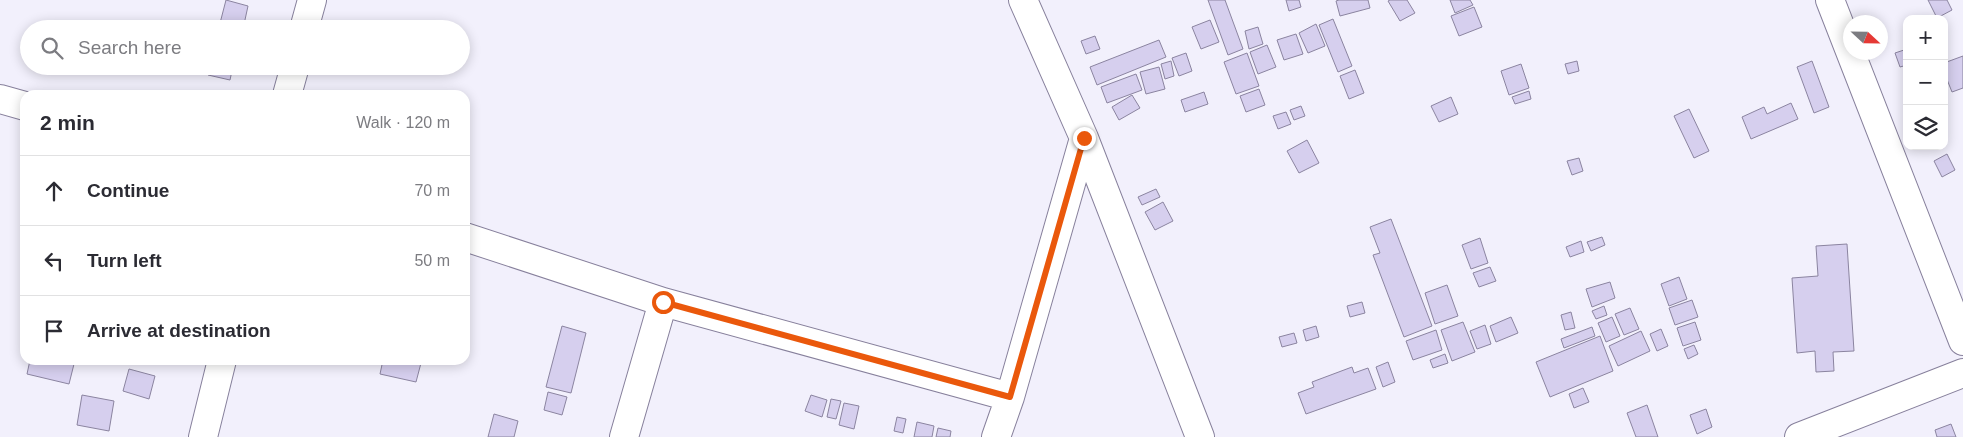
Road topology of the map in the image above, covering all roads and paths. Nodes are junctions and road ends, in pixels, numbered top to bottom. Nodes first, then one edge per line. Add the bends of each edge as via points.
1 (312, 0) edge
2 (1022, 0) edge
3 (1830, 0) edge
4 (306, 20) edge
5 (293, 75) edge
6 (288, 90) edge
7 (0, 99) edge
8 (20, 105) edge
9 (1084, 138) junction
10 (470, 239) edge
11 (663, 302) junction
12 (1963, 342) edge
13 (221, 365) edge
14 (1963, 373) edge
15 (1010, 397) junction
16 (203, 437) edge
17 (624, 437) edge
18 (996, 437) edge
19 (1200, 437) edge
20 (1799, 437) edge

1 - 4 street
2 - 9 street
3 - 12 street
5 - 6 street
7 - 8 street
9 - 15 street
9 - 19 street
10 - 11 street
11 - 15 street
11 - 17 street
13 - 16 street
14 - 20 street
15 - 18 street

